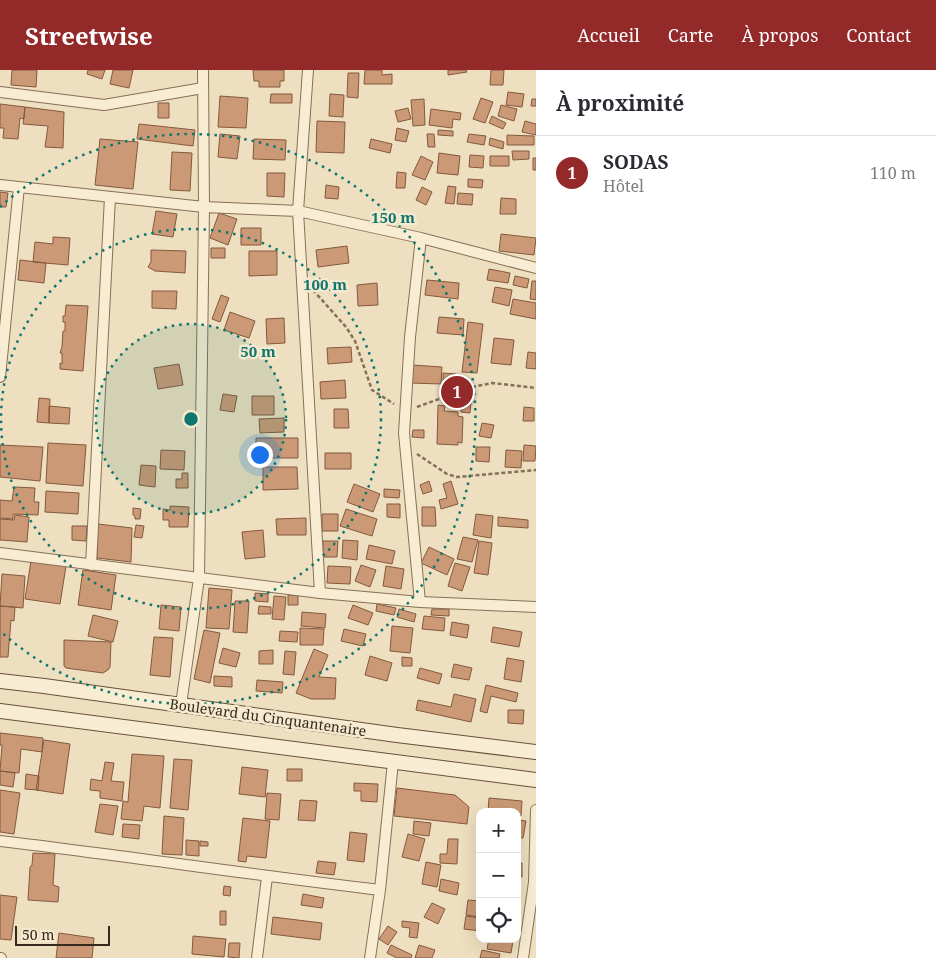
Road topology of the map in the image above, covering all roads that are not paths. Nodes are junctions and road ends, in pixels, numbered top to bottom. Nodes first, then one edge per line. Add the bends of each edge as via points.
1 (203, 70) edge
2 (308, 70) edge
3 (202, 88) junction
4 (0, 92) edge
5 (0, 185) edge
6 (19, 187) junction
7 (110, 197) junction
8 (204, 207) junction
9 (298, 211) junction
10 (421, 238) junction
11 (536, 268) edge
12 (0, 377) edge
13 (0, 553) edge
14 (91, 565) junction
15 (200, 578) junction
16 (320, 593) junction
17 (420, 602) junction
18 (536, 607) edge
19 (0, 681) edge
20 (181, 704) junction
21 (0, 711) edge
22 (536, 752) edge
23 (393, 762) junction
24 (536, 780) edge
25 (536, 810) edge
26 (0, 841) edge
27 (266, 877) junction
28 (535, 882) edge
29 (380, 890) junction
30 (257, 958) edge
31 (370, 958) edge
32 (523, 958) edge

1 - 3 street
2 - 9 street
3 - 4 street via 104,105
3 - 8 street
5 - 6 street
6 - 7 street
6 - 12 street
7 - 8 street
7 - 14 street
8 - 9 street
8 - 15 street
9 - 10 street
9 - 16 street
10 - 11 street
10 - 17 street via 410,337 405,442
13 - 14 street
14 - 15 street
15 - 16 street
15 - 20 street
16 - 17 street
17 - 18 street
19 - 20 main road, Boulevard du Cinquantenaire
20 - 22 main road, Boulevard du Cinquantenaire
21 - 23 main road, Boulevard du Cinquantenaire
23 - 24 main road, Boulevard du Cinquantenaire
23 - 29 street
25 - 28 street
26 - 27 street
27 - 29 street
27 - 30 street
28 - 32 street
29 - 31 street

